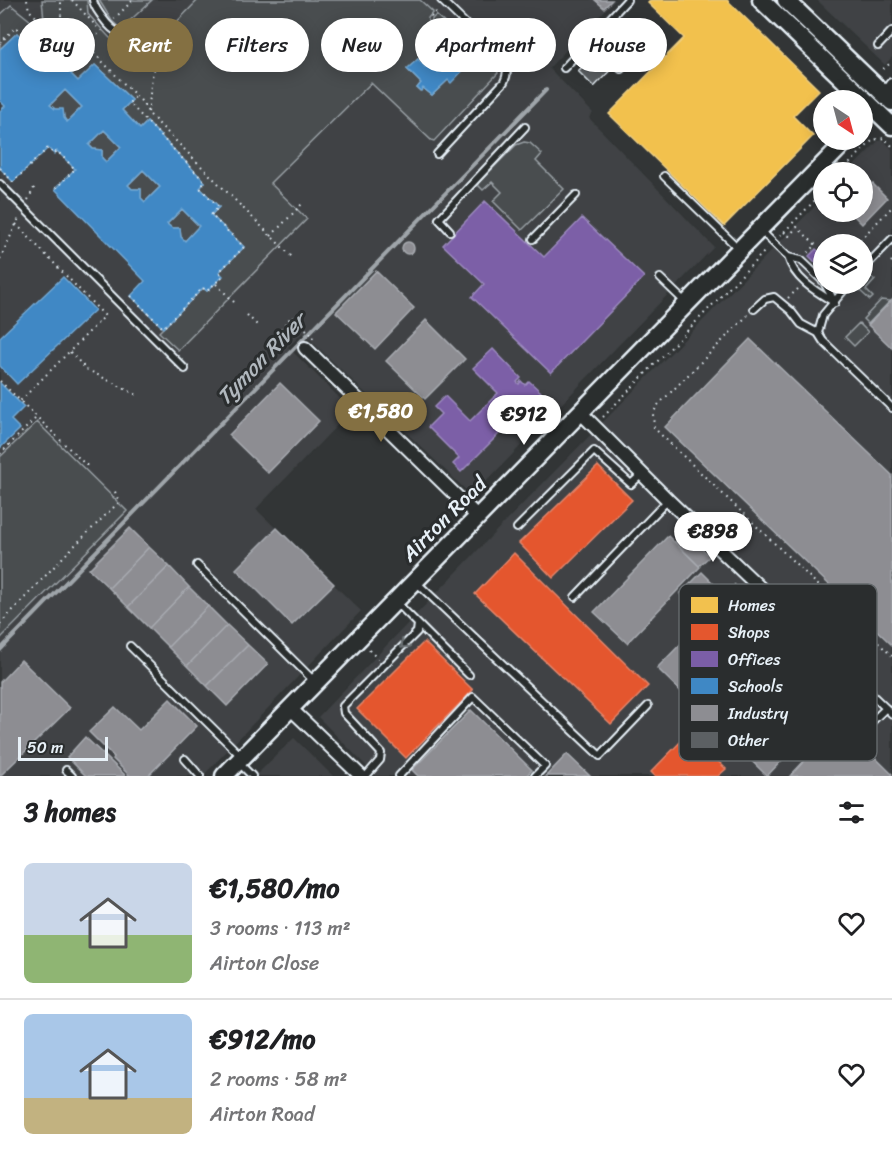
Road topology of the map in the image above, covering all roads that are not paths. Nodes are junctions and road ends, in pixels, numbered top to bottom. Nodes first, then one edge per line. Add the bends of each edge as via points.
1 (93, 0) edge
2 (441, 0) edge
3 (627, 0) edge
4 (761, 0) edge
5 (786, 0) edge
6 (612, 16) joint
7 (107, 24) edge
8 (892, 31) edge
9 (878, 46) dead end
10 (564, 68) dead end
11 (854, 90) edge
12 (890, 94) edge
13 (873, 108) joint
14 (892, 126) edge
15 (525, 127) dead end
16 (837, 150) edge
17 (437, 154) dead end
18 (664, 176) dead end
19 (0, 184) edge
20 (576, 195) dead end
21 (760, 230) junction
22 (450, 231) dead end
23 (532, 239) dead end
24 (892, 239) edge
25 (740, 250) junction
26 (788, 257) junction
27 (873, 259) edge
28 (813, 272) edge
29 (660, 278) dead end
30 (830, 294) edge
31 (842, 294) edge
32 (835, 303) junction
33 (687, 304) junction
34 (754, 309) road end
35 (818, 333) junction
36 (305, 348) dead end
37 (185, 369) dead end
38 (892, 408) edge
39 (581, 413) junction
40 (642, 474) junction
41 (668, 500) junction
42 (478, 517) junction
43 (517, 528) dead end
44 (197, 565) dead end
45 (415, 581) junction
46 (756, 584) edge
47 (575, 597) dead end
48 (395, 602) junction
49 (418, 624) junction
50 (130, 646) dead end
51 (469, 675) dead end
52 (316, 683) junction
53 (877, 700) edge
54 (648, 706) dead end
55 (291, 708) junction
56 (886, 708) junction
57 (892, 714) edge
58 (877, 717) edge
59 (185, 759) dead end
60 (241, 760) junction
61 (66, 770) dead end
62 (72, 776) edge
63 (200, 776) edge
64 (224, 776) edge
65 (252, 776) edge
66 (361, 776) edge
67 (366, 776) edge
68 (399, 776) edge
69 (535, 776) edge

1 - 7 lane
2 - 17 lane via 502,59 507,73 504,82
3 - 6 lane
4 - 11 street
5 - 12 street
6 - 10 lane
8 - 9 lane
12 - 13 street
13 - 14 street
15 - 22 lane via 438,219
16 - 21 street, Airton Road
18 - 25 lane
19 - 37 lane
20 - 23 lane
21 - 25 street, Airton Road
21 - 26 lane
24 - 27 lane
25 - 33 street, Airton Road
26 - 28 lane via 801,260
26 - 32 lane via 792,270
29 - 33 lane
30 - 32 lane
31 - 32 lane
32 - 35 lane via 824,315
33 - 39 street, Airton Road
34 - 35 lane via 774,297 801,324
35 - 38 lane
36 - 42 street
39 - 40 street
39 - 42 street, Airton Road
40 - 41 street
40 - 43 lane via 630,484 594,451
41 - 46 street
41 - 47 lane
42 - 45 street, Airton Road
44 - 52 lane
45 - 48 street, Airton Road
45 - 54 lane via 600,756
48 - 49 lane
48 - 52 street, Airton Road
49 - 51 lane
49 -> 67 lane via 417,632 343,706 344,713 381,753
50 - 60 lane
52 - 55 street, Airton Road
53 - 56 lane
55 - 60 street, Airton Road
55 - 66 street
56 - 57 lane
56 - 58 lane
59 - 63 lane
60 - 64 street, Airton Road
60 - 65 lane
61 - 62 lane
68 - 69 lane via 473,697 545,766

